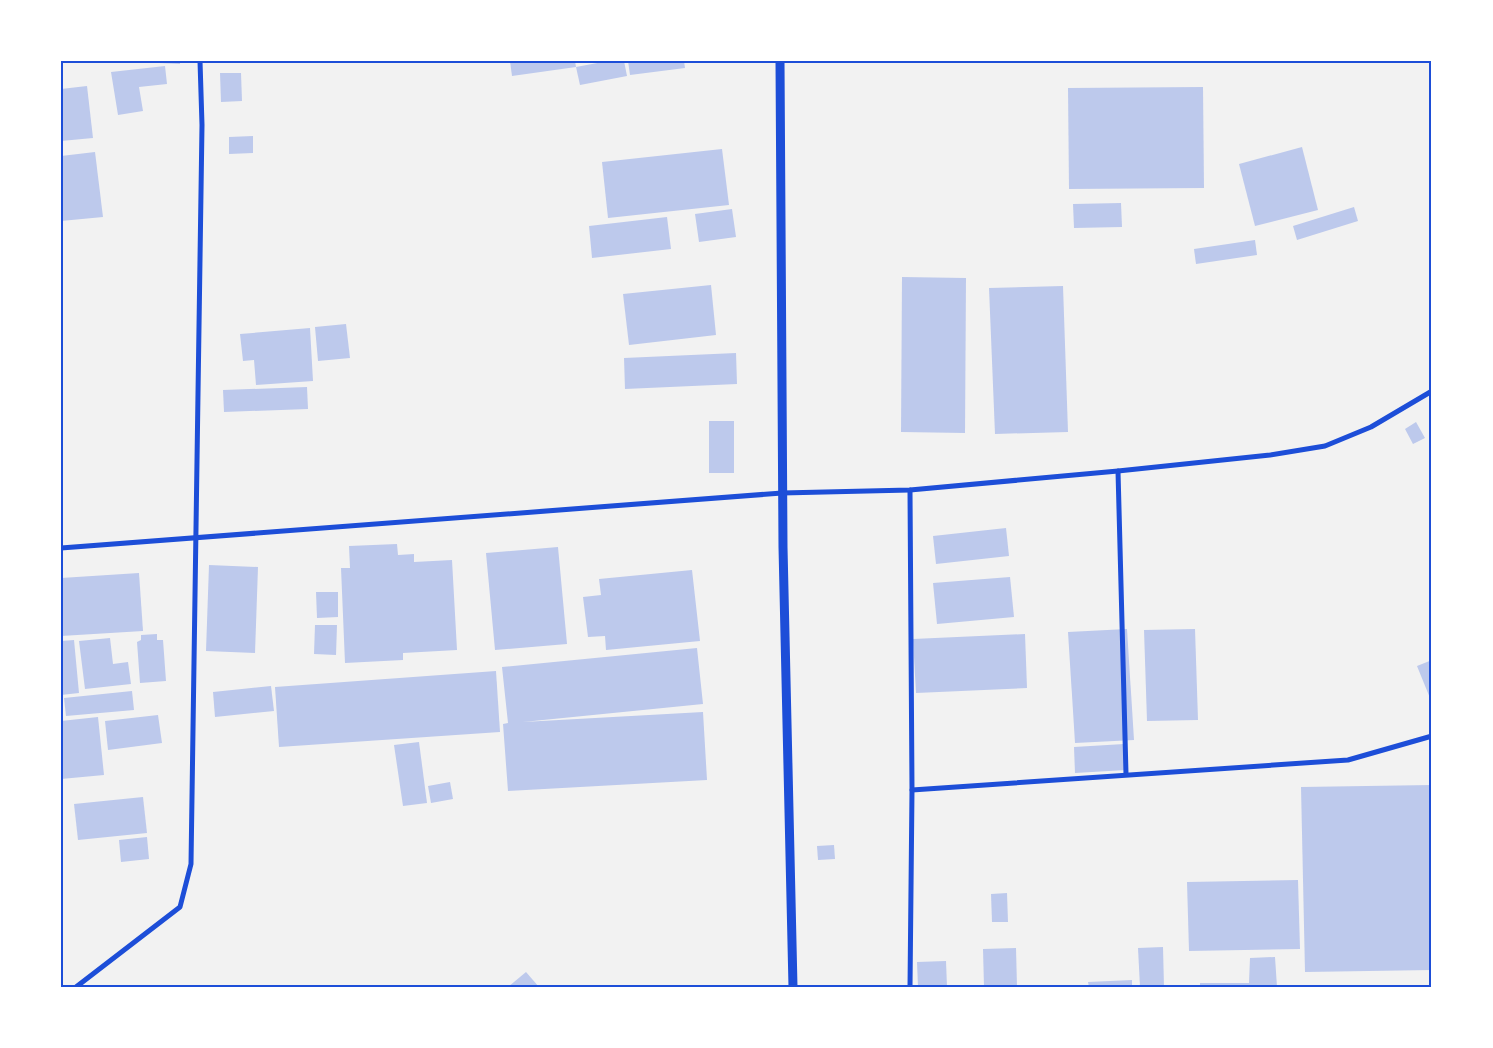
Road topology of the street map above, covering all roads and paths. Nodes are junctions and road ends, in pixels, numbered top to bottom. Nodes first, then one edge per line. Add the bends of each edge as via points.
1 (200, 61) edge
2 (780, 61) edge
3 (1432, 390) edge
4 (1118, 471) junction
5 (910, 490) junction
6 (782, 493) junction
7 (196, 537) junction
8 (61, 548) edge
9 (1432, 736) edge
10 (1126, 774) junction
11 (912, 790) junction
12 (76, 987) edge
13 (793, 987) edge
14 (910, 987) edge

1 - 7 street via 202,125
2 - 6 street
3 - 4 street via 1370,427 1325,446
4 - 5 street
4 - 10 street
5 - 6 street
5 - 11 street
6 - 7 street
6 - 13 street
7 - 8 street
7 - 12 street via 191,864 180,907
9 - 10 street via 1348,760
10 - 11 street
11 - 14 street

